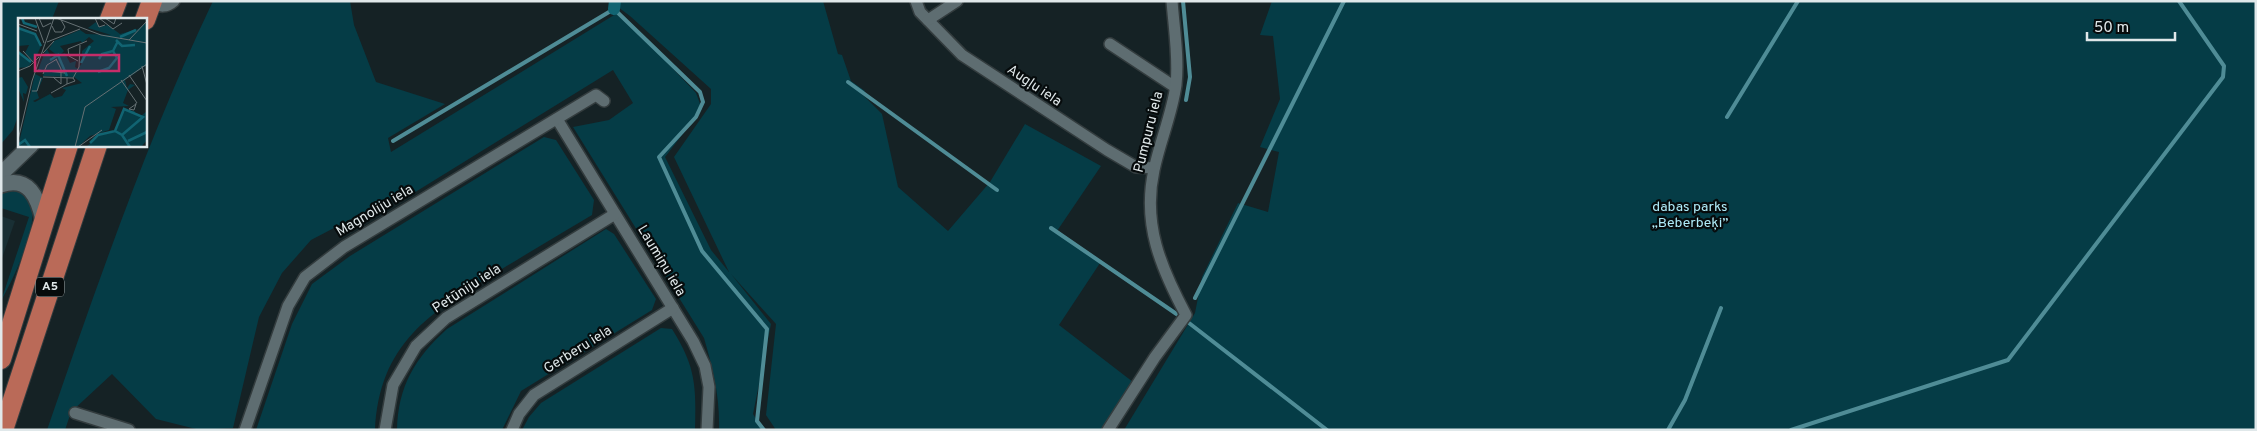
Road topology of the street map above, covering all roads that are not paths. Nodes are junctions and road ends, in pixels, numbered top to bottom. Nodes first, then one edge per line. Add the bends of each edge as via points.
1 (117, 1) edge
2 (174, 1) edge
3 (916, 1) edge
4 (957, 1) edge
5 (1172, 1) edge
6 (149, 8) edge
7 (110, 18) edge
8 (928, 20) junction
9 (1110, 44) dead end
10 (1175, 87) junction
11 (604, 101) dead end
12 (557, 118) junction
13 (30, 146) edge
14 (68, 146) edge
15 (98, 146) edge
16 (1154, 168) junction
17 (1, 174) edge
18 (1, 185) edge
19 (615, 214) junction
20 (43, 220) junction
21 (673, 308) junction
22 (1, 359) edge
23 (75, 413) dead end
24 (3, 430) edge
25 (129, 430) edge
26 (245, 430) edge
27 (385, 430) edge
28 (512, 430) edge
29 (707, 430) edge
30 (1108, 430) edge

1 - 7 highway
2 - 6 street via 168,6
3 - 8 street, Augļu iela
4 - 8 street
5 - 10 street, Pumpuru iela via 1177,72
8 - 16 street, Augļu iela via 962,55 1076,132 1136,167
9 - 10 street
10 - 16 street, Pumpuru iela
11 - 12 street, Magnoliju iela via 596,95
12 - 19 street, Laumiņu iela
12 - 26 street, Magnoliju iela via 344,247 305,278 288,306
13 - 17 main road
14 - 20 highway, A5
15 - 24 highway, A5
16 - 30 street, Pumpuru iela via 1153,239 1161,266 1186,315
18 - 20 main road via 12,182 27,188 38,199
19 - 21 street, Laumiņu iela
19 - 27 street, Petūniju iela via 446,318 416,346 394,385
20 - 22 highway, A5
21 - 28 street, Gerberu iela via 534,395 519,414
21 - 29 street, Laumiņu iela via 705,366
23 - 25 street

